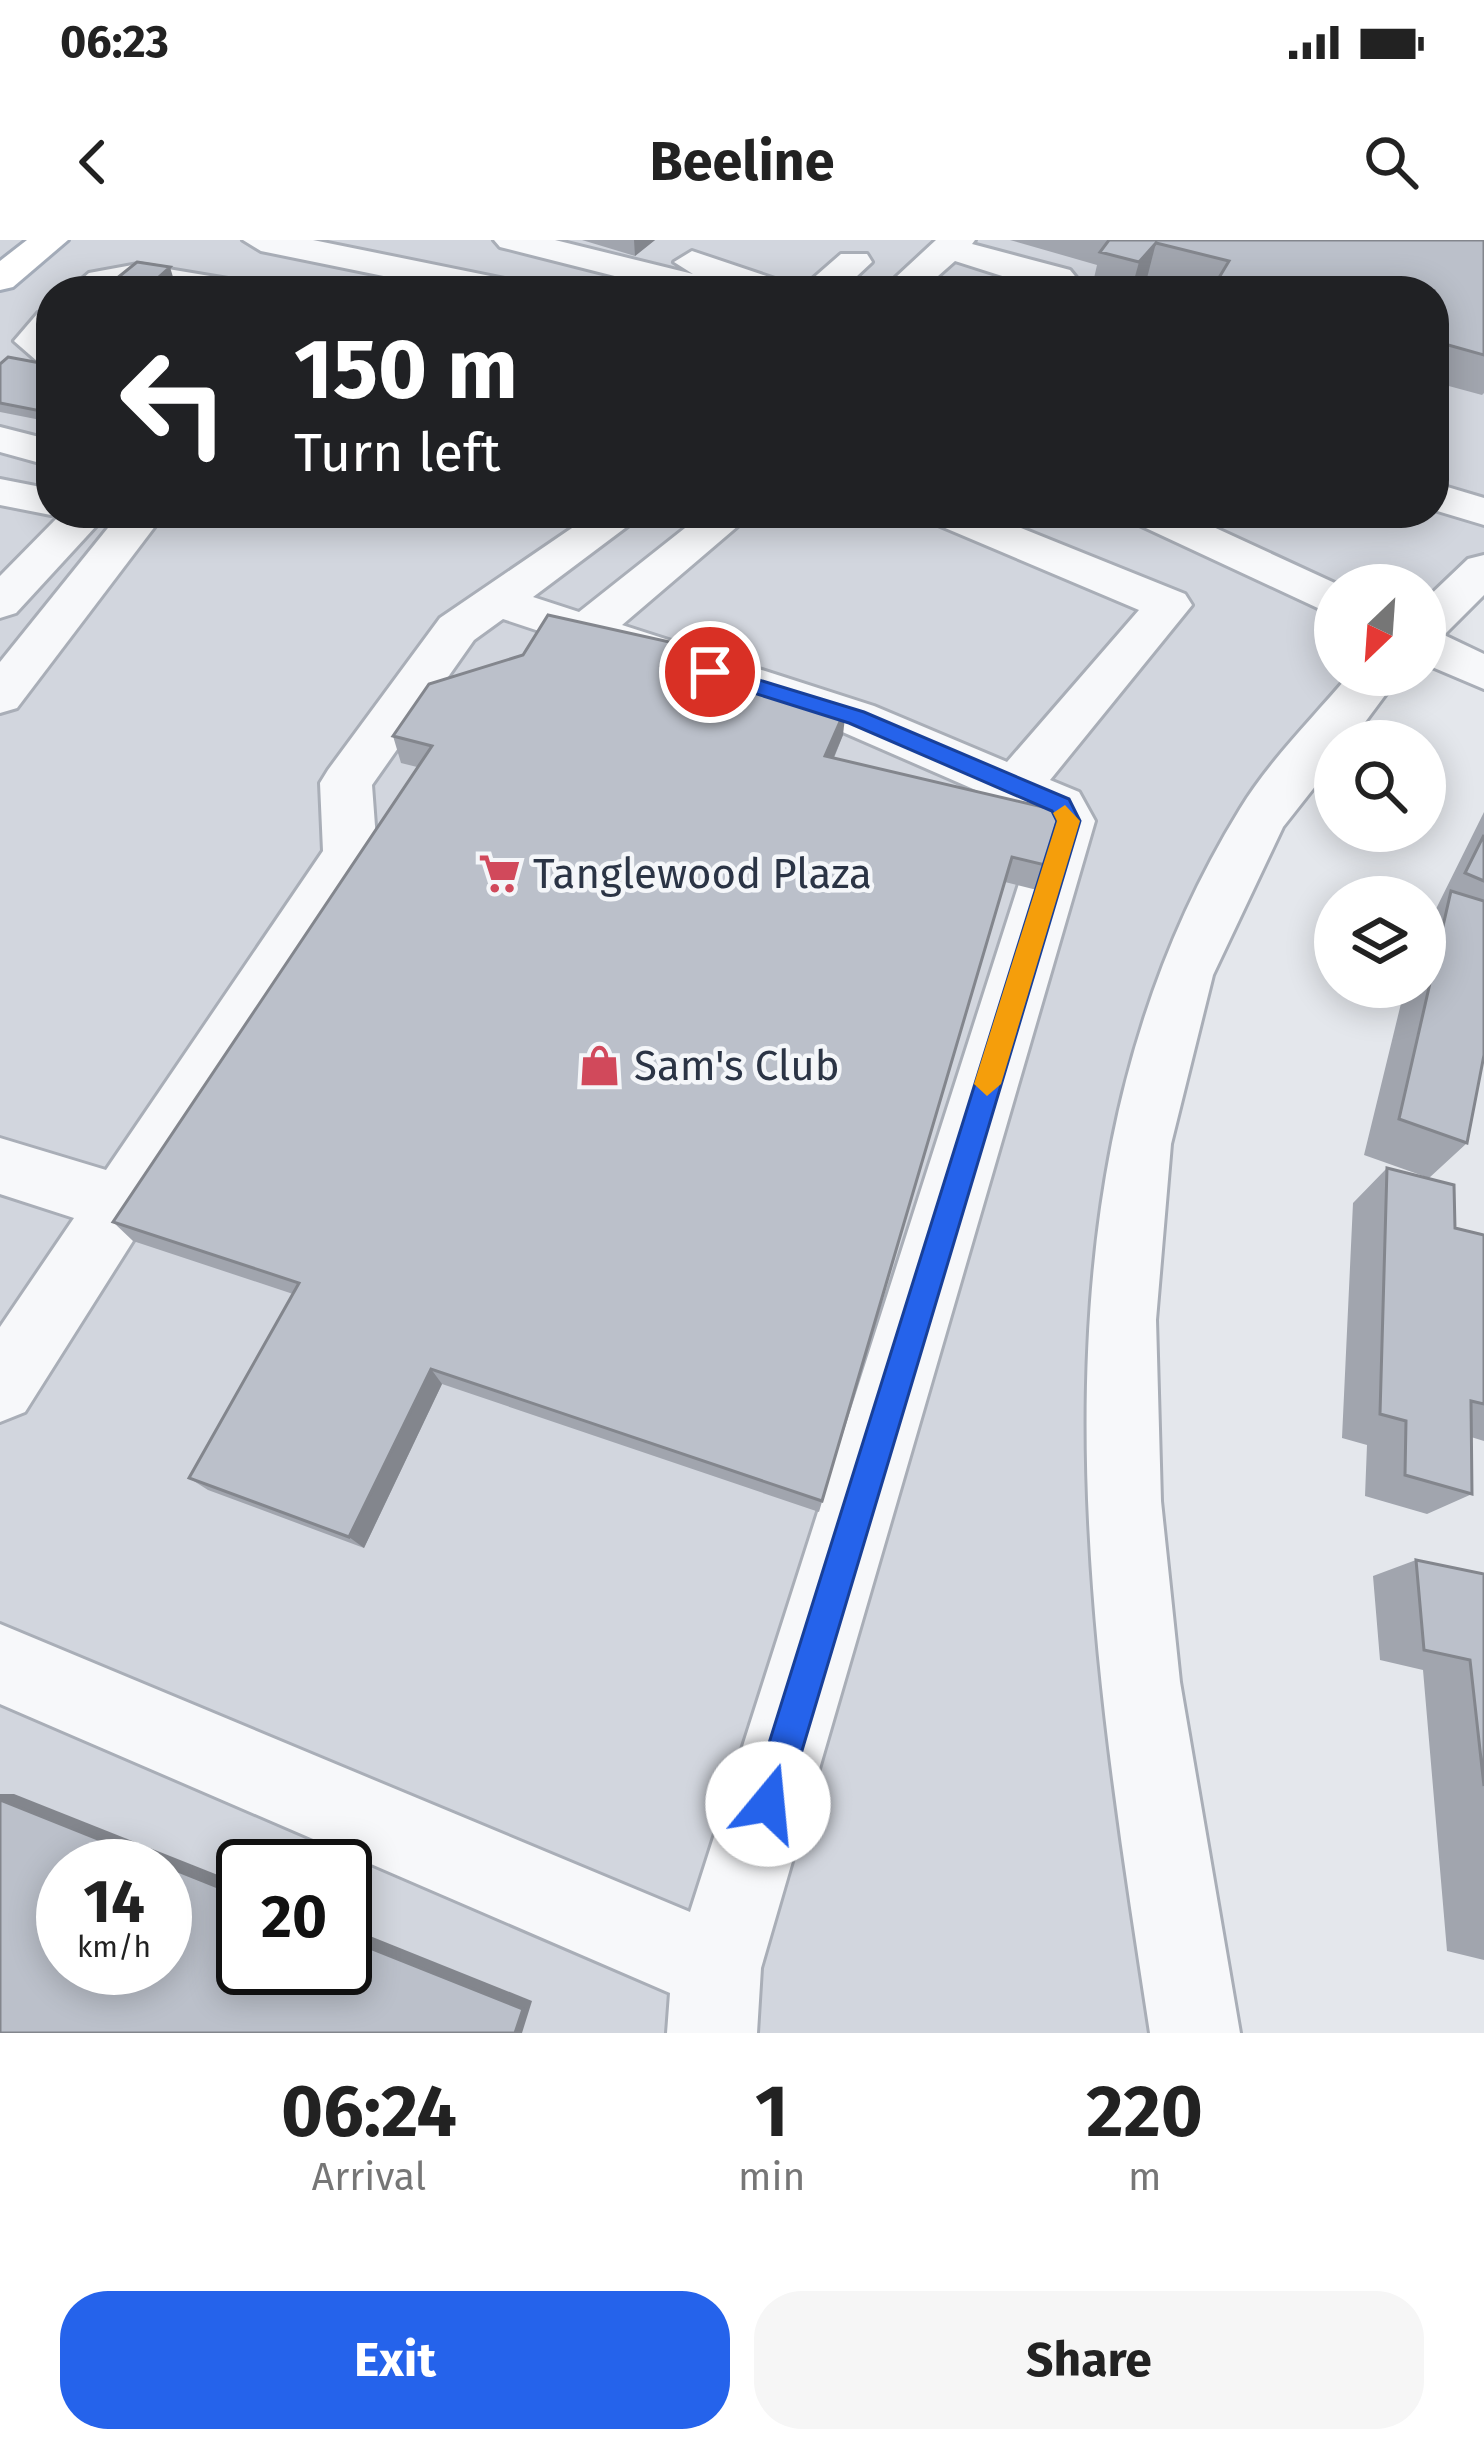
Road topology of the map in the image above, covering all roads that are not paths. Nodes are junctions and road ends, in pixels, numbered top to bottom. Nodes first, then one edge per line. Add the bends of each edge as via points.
1 (50, 240) edge
2 (261, 240) edge
3 (512, 240) edge
4 (952, 244) edge
5 (386, 251) edge
6 (692, 262) dead end
7 (854, 262) dead end
8 (109, 276) edge
9 (146, 276) edge
10 (360, 276) edge
11 (464, 276) edge
12 (657, 276) edge
13 (737, 276) edge
14 (837, 276) edge
15 (916, 276) edge
16 (1051, 276) edge
17 (0, 280) edge
18 (0, 439) edge
19 (36, 449) edge
20 (1484, 467) edge
21 (0, 492) edge
22 (36, 499) edge
23 (1461, 504) edge
24 (64, 528) edge
25 (120, 528) edge
26 (602, 528) edge
27 (712, 528) edge
28 (982, 528) edge
29 (1180, 528) edge
30 (20, 557) edge
31 (1484, 569) edge
32 (1314, 591) edge
33 (499, 602) junction
34 (0, 603) edge
35 (1446, 606) edge
36 (584, 632) junction
37 (1446, 655) edge
38 (1484, 673) edge
39 (0, 696) edge
40 (1355, 696) edge
41 (1016, 786) junction
42 (0, 1166) edge
43 (121, 1204) junction
44 (0, 1388) edge
45 (5, 1676) edge
46 (715, 2000) edge
47 (1195, 2033) edge

1 - 17 main road
2 - 5 street
3 - 12 street
4 - 15 street
4 - 16 street
5 - 10 street
5 - 11 street
6 - 13 street
7 - 14 street
8 - 9 street
18 - 19 street
20 - 23 street
21 - 22 street
24 - 30 street
25 - 39 street
26 - 33 street
27 - 36 street
28 - 41 street via 1169,605
29 - 32 street
30 - 34 street
31 - 35 street
33 - 36 street
33 - 43 street via 457,629 346,783 350,854
36 - 41 street via 856,718
37 - 38 street
40 - 47 street via 1278,788 1193,950 1156,1081 1126,1237 1118,1378 1132,1648
41 - 46 street via 1060,805 1068,821
42 - 43 street
43 - 44 street
45 - 46 street

